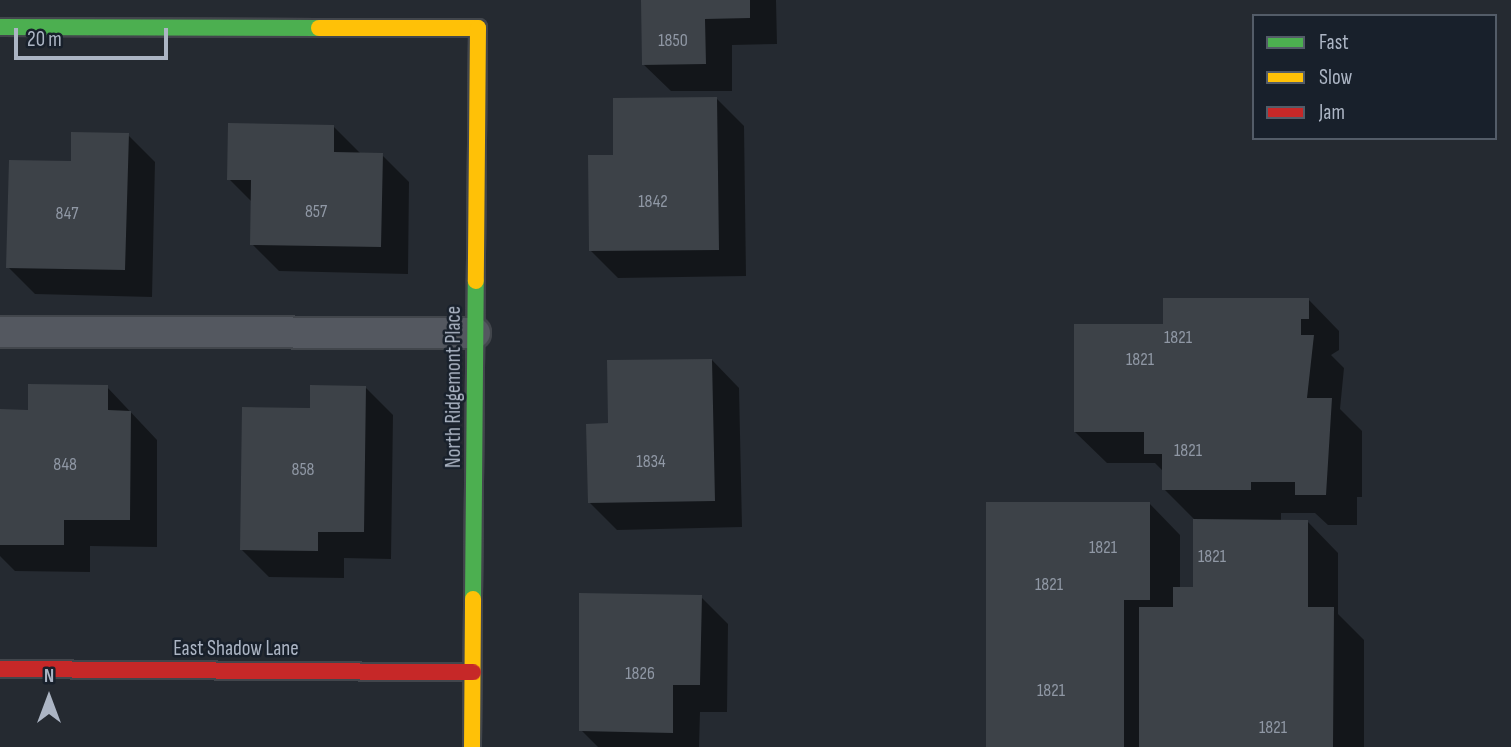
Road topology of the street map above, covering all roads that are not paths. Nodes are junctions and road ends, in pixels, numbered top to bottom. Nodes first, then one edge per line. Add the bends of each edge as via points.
1 (0, 27) edge
2 (0, 332) edge
3 (475, 333) junction
4 (0, 669) edge
5 (472, 672) junction
6 (472, 747) edge

1 - 3 street, North Ridgemont Place via 478,28
2 - 3 lane
3 - 5 street, North Ridgemont Place
4 - 5 street, East Shadow Lane
5 - 6 street, North Ridgemont Place

